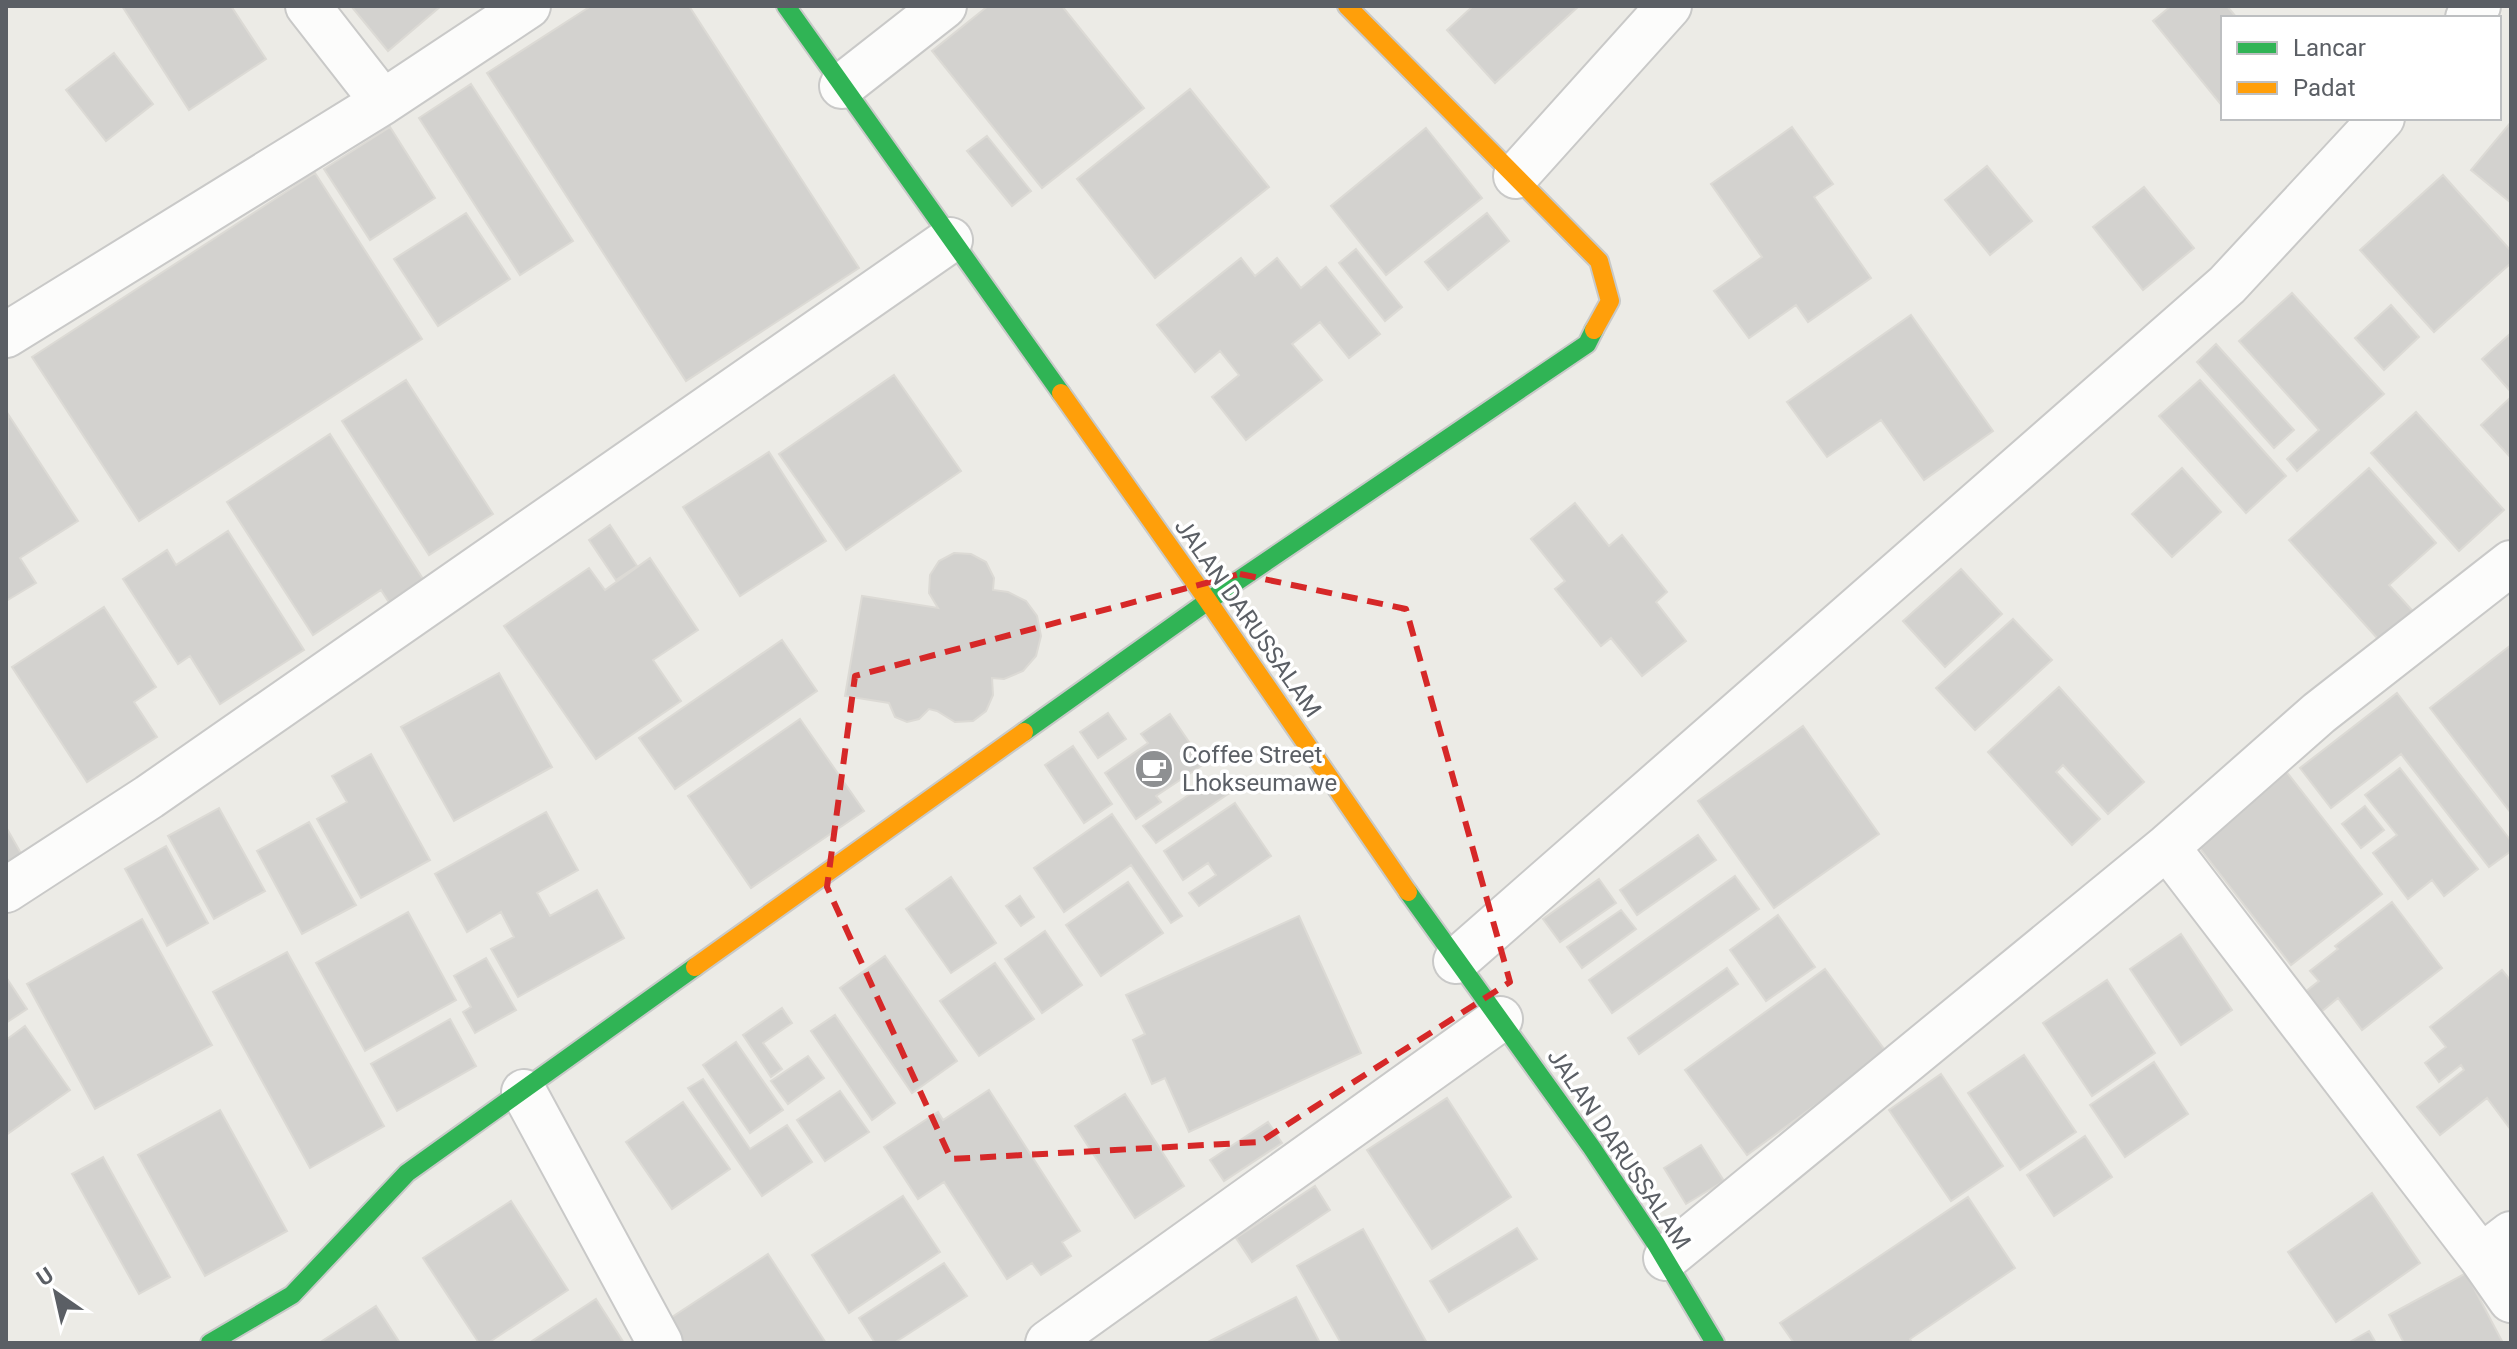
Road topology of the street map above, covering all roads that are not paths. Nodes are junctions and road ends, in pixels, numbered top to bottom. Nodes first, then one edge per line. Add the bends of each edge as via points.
1 (308, 6) edge
2 (528, 6) edge
3 (786, 6) edge
4 (944, 6) edge
5 (1347, 6) edge
6 (1669, 6) edge
7 (842, 86) junction
8 (383, 102) junction
9 (2380, 120) edge
10 (1516, 176) junction
11 (950, 240) junction
12 (6, 335) edge
13 (2507, 575) edge
14 (1208, 601) junction
15 (2167, 847) junction
16 (6, 890) edge
17 (1456, 961) junction
18 (1500, 1019) junction
19 (524, 1092) junction
20 (2496, 1245) edge
21 (1666, 1258) junction
22 (2511, 1300) edge
23 (210, 1343) edge
24 (660, 1343) edge
25 (1048, 1343) edge
26 (1715, 1343) edge

1 - 8 street
2 - 8 street
3 - 7 street, JALAN DARUSSALAM
4 - 7 street
5 - 10 street
6 - 10 street
7 - 11 street, JALAN DARUSSALAM
8 - 12 street
9 - 17 street via 2227,285
10 - 14 street via 1599,261 1610,301 1587,344
11 - 14 street, JALAN DARUSSALAM
11 - 16 street via 149,797
13 - 15 street via 2319,713
14 - 17 street, JALAN DARUSSALAM
14 - 19 street
15 - 20 street
15 - 21 street
17 - 18 street, JALAN DARUSSALAM
18 - 21 street, JALAN DARUSSALAM
18 - 25 street
19 - 23 street via 407,1173 292,1295
19 - 24 street
20 - 22 street
21 - 26 street, JALAN DARUSSALAM

